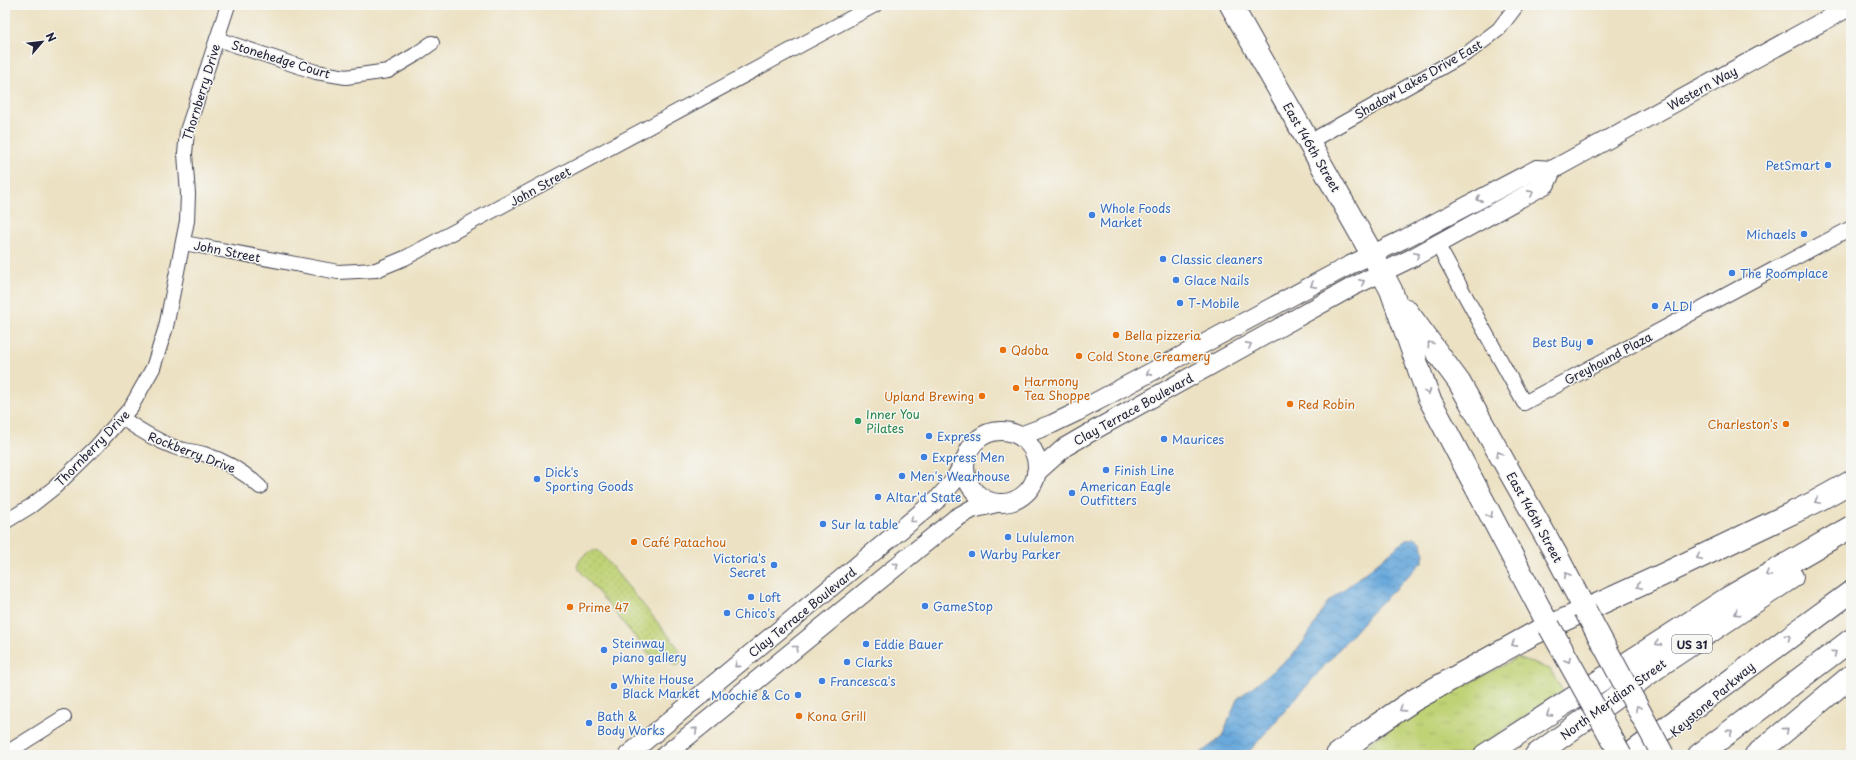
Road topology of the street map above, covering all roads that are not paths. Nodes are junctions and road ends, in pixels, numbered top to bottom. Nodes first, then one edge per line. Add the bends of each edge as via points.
1 (228, 5) edge
2 (875, 5) edge
3 (1231, 5) edge
4 (1517, 5) edge
5 (1851, 6) edge
6 (217, 39) junction
7 (432, 43) dead end
8 (1309, 142) junction
9 (1552, 170) junction
10 (1851, 228) edge
11 (184, 243) junction
12 (1437, 244) junction
13 (1382, 272) junction
14 (1230, 330) junction
15 (1124, 414) junction
16 (122, 418) junction
17 (1020, 436) junction
18 (966, 460) junction
19 (1036, 473) junction
20 (1851, 482) edge
21 (260, 487) dead end
22 (997, 503) junction
23 (5, 522) edge
24 (1851, 527) edge
25 (1851, 537) edge
26 (1851, 592) edge
27 (1585, 610) junction
28 (1549, 626) junction
29 (1851, 640) edge
30 (1757, 660) junction
31 (1851, 676) edge
32 (64, 717) dead end
33 (5, 754) edge
34 (628, 755) edge
35 (665, 755) edge
36 (1337, 755) edge
37 (1485, 755) edge
38 (1536, 755) edge
39 (1621, 755) edge
40 (1629, 755) edge
41 (1649, 755) edge
42 (1663, 755) edge
43 (1699, 755) edge
44 (1756, 755) edge

1 - 6 street, Thornberry Drive
2 - 11 street, John Street via 383,268 361,272 338,272
3 - 8 main road, East 146th Street
4 - 8 street, Shadow Lakes Drive East via 1499,29 1470,52
5 - 9 street, Western Way
6 - 7 street, Stonehedge Court via 316,72 346,77 388,70 410,59
6 - 11 street, Thornberry Drive via 186,141 188,210
8 - 13 main road, East 146th Street
12 -> 9 street, Western Way via 1546,184
9 -> 13 street, Western Way via 1537,169 1406,238
10 - 12 street, Greyhound Plaza via 1524,403
11 - 16 street, Thornberry Drive via 163,339 147,380
13 -> 12 street, Western Way
13 -> 14 street, Clay Terrace Boulevard
15 -> 13 street, Clay Terrace Boulevard
27 -> 13 main road, East 146th Street via 1558,556 1459,382
13 -> 28 main road, East 146th Street via 1430,398
14 - 15 street via 1225,346 1170,376
14 -> 17 street, Clay Terrace Boulevard via 1078,412
15 - 19 street, Clay Terrace Boulevard via 1065,447
16 - 21 street, Rockberry Drive via 148,436 175,448 204,454 234,466
16 - 23 street, Thornberry Drive via 73,471 31,506
17 - 18 street via 1005,431 989,432 971,446
17 - 19 street via 1034,452
18 - 22 street via 966,477 975,492
18 -> 34 street, Clay Terrace Boulevard via 954,481 939,498
19 - 22 street via 1030,488 1023,495 1015,500
20 -> 27 main road
35 -> 22 street, Clay Terrace Boulevard via 950,522 972,509
24 -> 37 main road via 1728,598
25 -> 38 main road, North Meridian Street / US 31 via 1666,661
30 -> 26 main road
27 - 28 main road
42 -> 27 main road, East 146th Street, bridge
28 -> 36 main road via 1414,700
28 -> 39 main road, East 146th Street, bridge
43 -> 29 main road
30 - 40 main road
30 - 41 main road, Keystone Parkway
44 -> 31 main road
32 - 33 street

